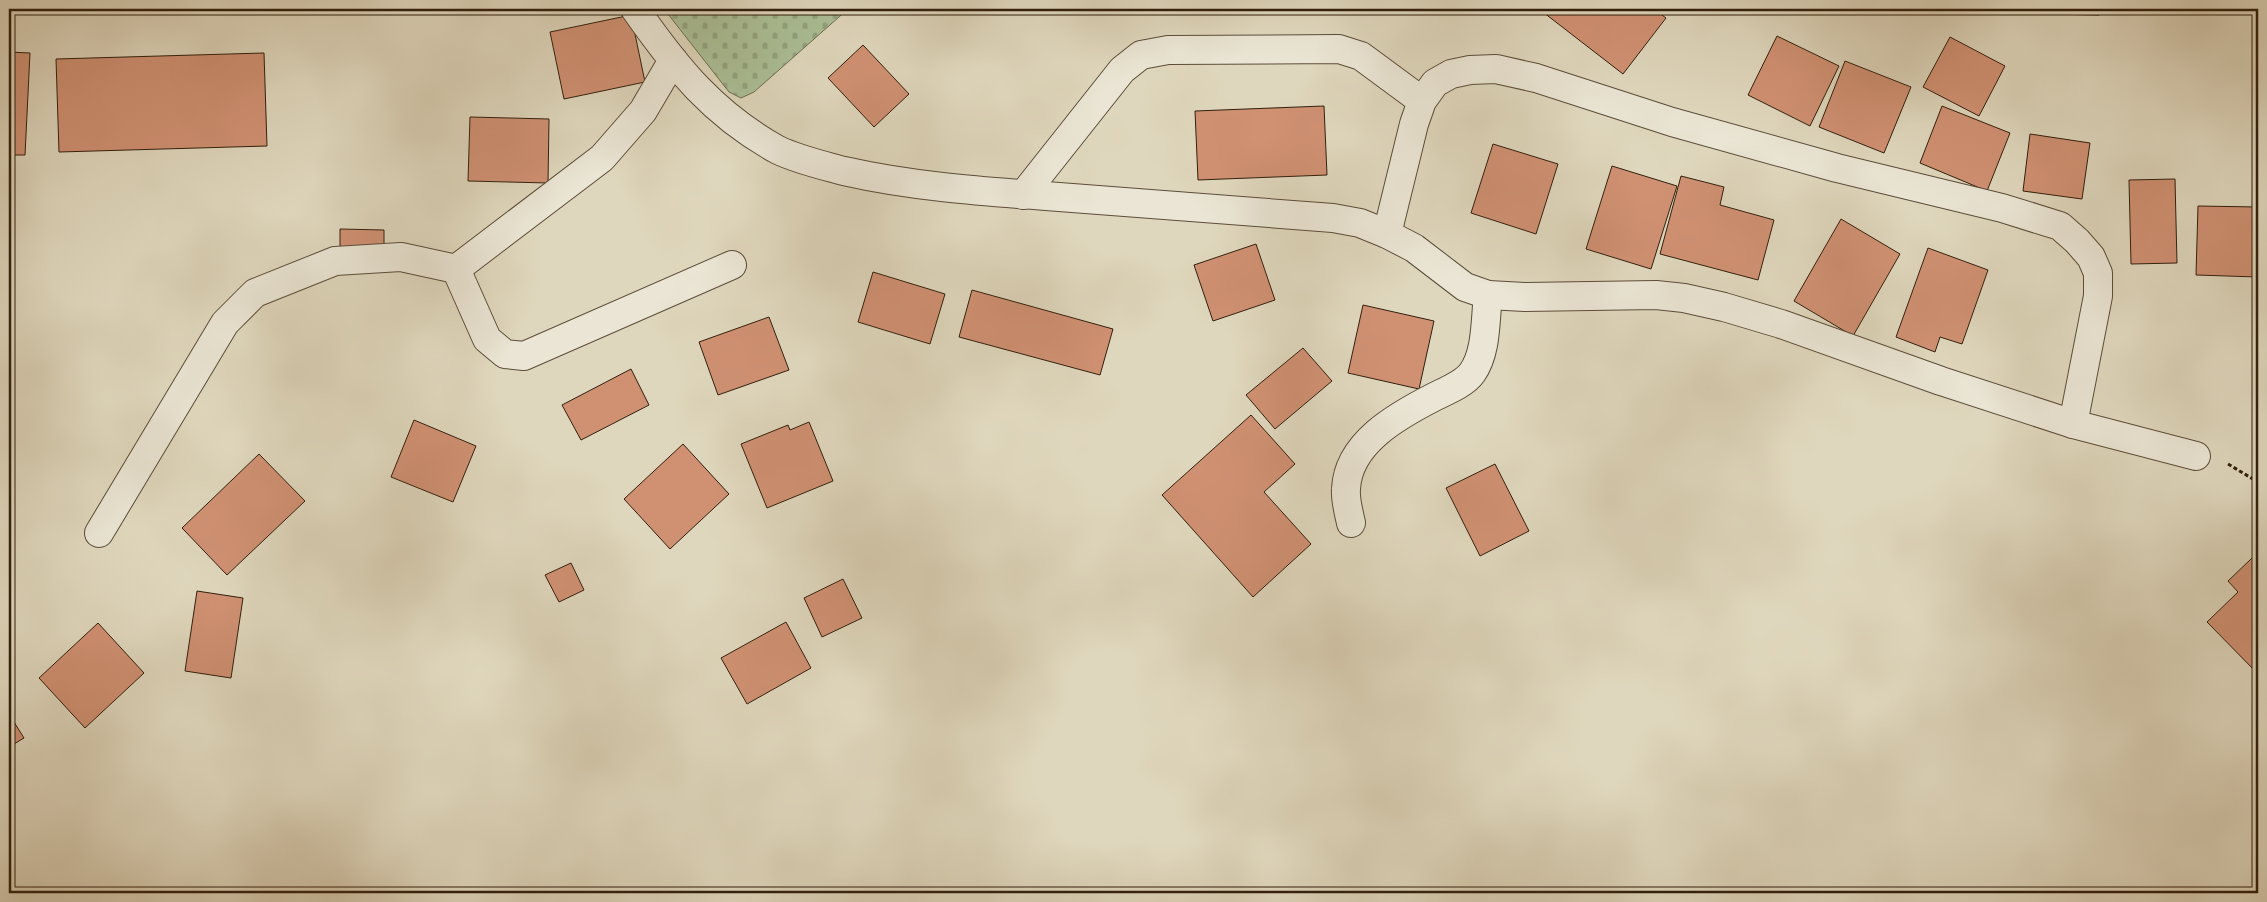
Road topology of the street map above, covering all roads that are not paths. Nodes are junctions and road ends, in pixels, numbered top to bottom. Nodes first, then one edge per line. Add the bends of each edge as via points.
1 (635, 9) edge
2 (672, 60) junction
3 (1422, 101) junction
4 (1024, 195) junction
5 (1387, 234) junction
6 (732, 265) dead end
7 (456, 269) junction
8 (1488, 295) junction
9 (2072, 424) junction
10 (2196, 456) dead end
11 (1351, 523) dead end
12 (99, 533) dead end

1 - 2 street
2 - 4 street via 718,109 748,132 789,154 869,177
2 - 7 street via 643,111 602,158
3 - 4 street via 1361,56 1340,49 1168,50 1141,56 1122,70
3 - 5 street
3 - 9 street via 1435,83 1451,74 1496,69 1536,78 1672,122 1837,168 2060,226 2091,257 2098,273 2098,296
4 - 5 street via 1333,218 1360,223
5 - 8 street via 1414,248 1465,287
6 - 7 street via 524,356 505,354 487,339
7 - 12 street via 401,257 336,262 255,293 225,323
8 - 9 street via 1656,295 1684,298 1781,324
8 - 11 street via 1480,352 1471,374 1456,386 1405,412 1360,450 1351,468 1346,490
9 - 10 street

